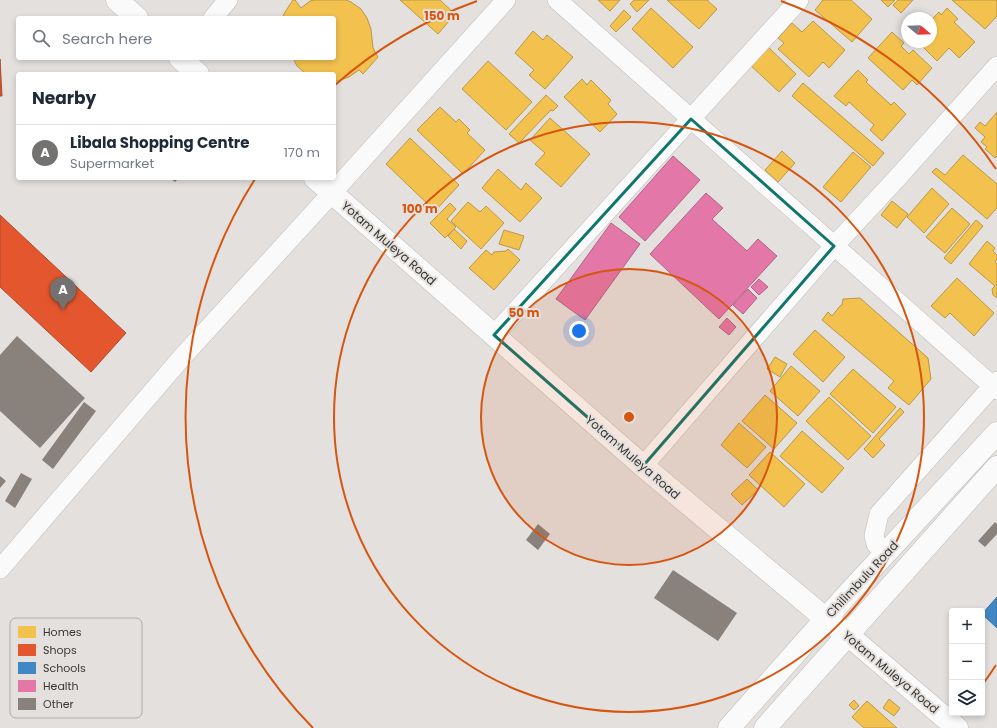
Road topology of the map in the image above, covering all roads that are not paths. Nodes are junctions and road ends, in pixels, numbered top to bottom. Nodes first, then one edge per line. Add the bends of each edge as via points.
1 (117, 0) edge
2 (228, 0) edge
3 (506, 0) edge
4 (557, 0) edge
5 (799, 0) edge
6 (135, 16) edge
7 (215, 16) edge
8 (182, 60) edge
9 (996, 70) edge
10 (196, 72) edge
11 (691, 119) junction
12 (317, 180) edge
13 (332, 193) junction
14 (834, 246) junction
15 (494, 335) junction
16 (996, 386) edge
17 (997, 433) edge
18 (643, 466) junction
19 (997, 467) edge
20 (886, 554) junction
21 (0, 568) edge
22 (826, 618) junction
23 (848, 635) junction
24 (729, 728) edge
25 (765, 728) edge
26 (957, 728) edge

1 - 6 street
2 - 7 street
3 - 13 street
4 - 11 street
5 - 11 street
8 - 10 street
9 - 14 street
11 - 14 street
11 - 15 street
12 - 13 street, Yotam Muleya Road
13 - 15 street, Yotam Muleya Road
13 - 21 street via 184,355
14 - 16 street
14 - 18 street
15 - 18 street, Yotam Muleya Road
16 - 20 street via 879,514 874,536 876,544
17 - 20 street, Chilimbulu Road
18 - 22 street, Yotam Muleya Road
19 - 23 street
20 - 22 street, Chilimbulu Road
22 - 23 street, Yotam Muleya Road
22 - 24 street, Chilimbulu Road
23 - 25 street
23 - 26 street, Yotam Muleya Road

